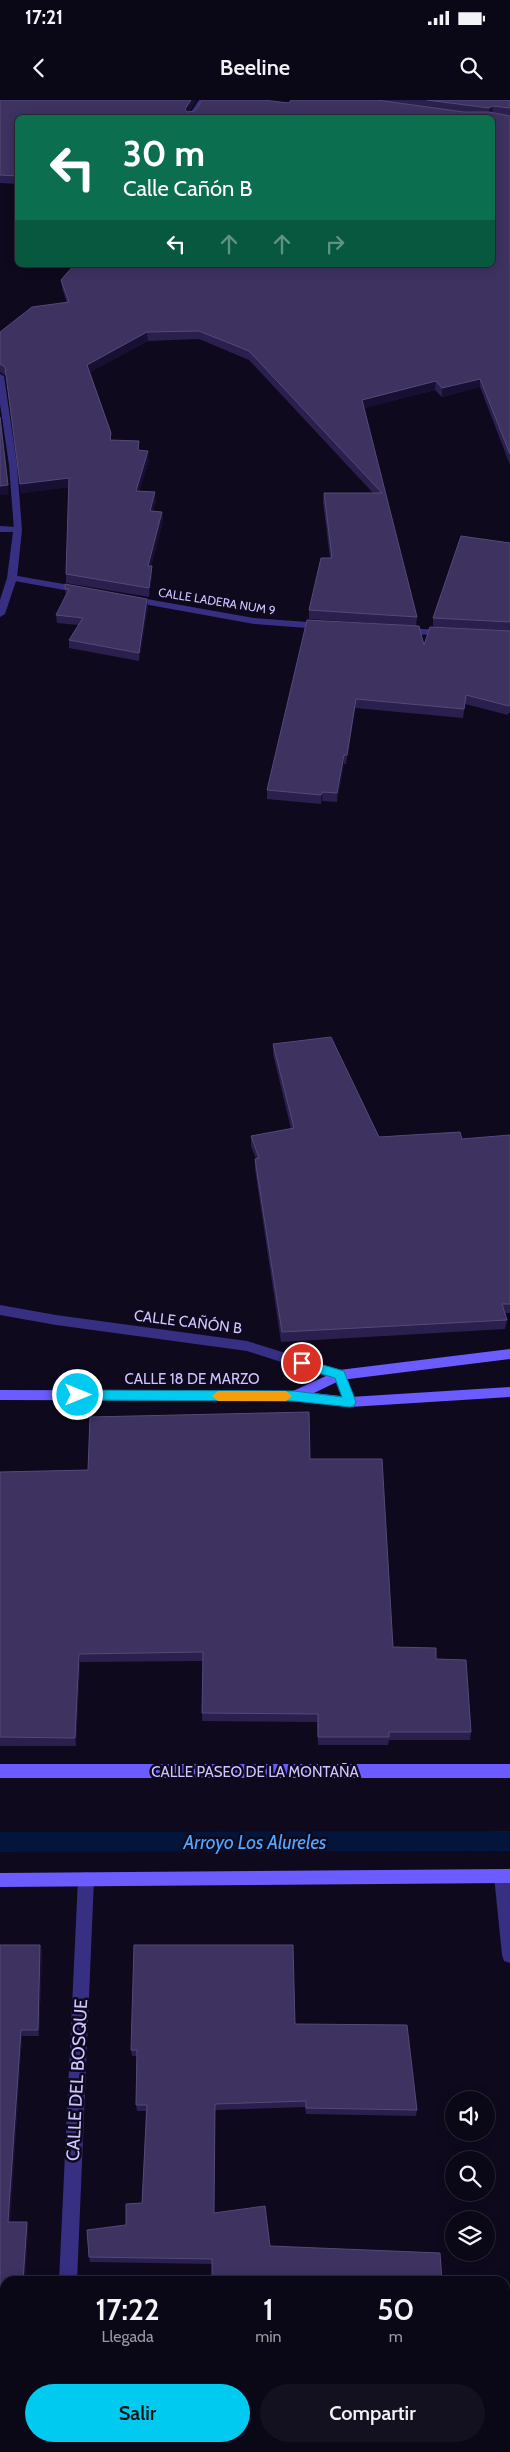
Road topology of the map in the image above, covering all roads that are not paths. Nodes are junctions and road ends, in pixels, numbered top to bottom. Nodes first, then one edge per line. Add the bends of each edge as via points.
1 (202, 100) edge
2 (192, 115) edge
3 (0, 376) edge
4 (0, 529) edge
5 (18, 530) junction
6 (12, 578) junction
7 (88, 591) edge
8 (116, 596) edge
9 (0, 614) edge
10 (332, 626) edge
11 (391, 630) edge
12 (460, 634) edge
13 (0, 1310) edge
14 (510, 1354) edge
15 (340, 1375) junction
16 (510, 1392) edge
17 (0, 1395) edge
18 (294, 1396) junction
19 (350, 1402) junction
20 (0, 1771) edge
21 (510, 1772) edge
22 (506, 1876) edge
23 (86, 1879) junction
24 (0, 1880) edge
25 (510, 1955) edge
26 (68, 2276) edge

1 - 2 street
3 - 5 street via 13,465
4 - 5 street
5 - 6 street
6 - 7 street
6 - 9 street
8 - 10 street, CALLE LADERA NUM 9 via 254,621
11 - 12 street
13 - 15 street, CALLE CAÑÓN B via 247,1346
14 - 15 main road, CALLE 18 DE MARZO
15 - 18 main road, CALLE 18 DE MARZO
15 - 19 street
16 - 19 main road, CALLE 18 DE MARZO
17 - 18 main road, CALLE 18 DE MARZO
18 - 19 main road, CALLE 18 DE MARZO
20 - 21 main road, CALLE PASEO DE LA MONTAÑA
22 - 23 main road
22 - 25 street
23 - 24 main road
23 - 26 street, CALLE DEL BOSQUE

